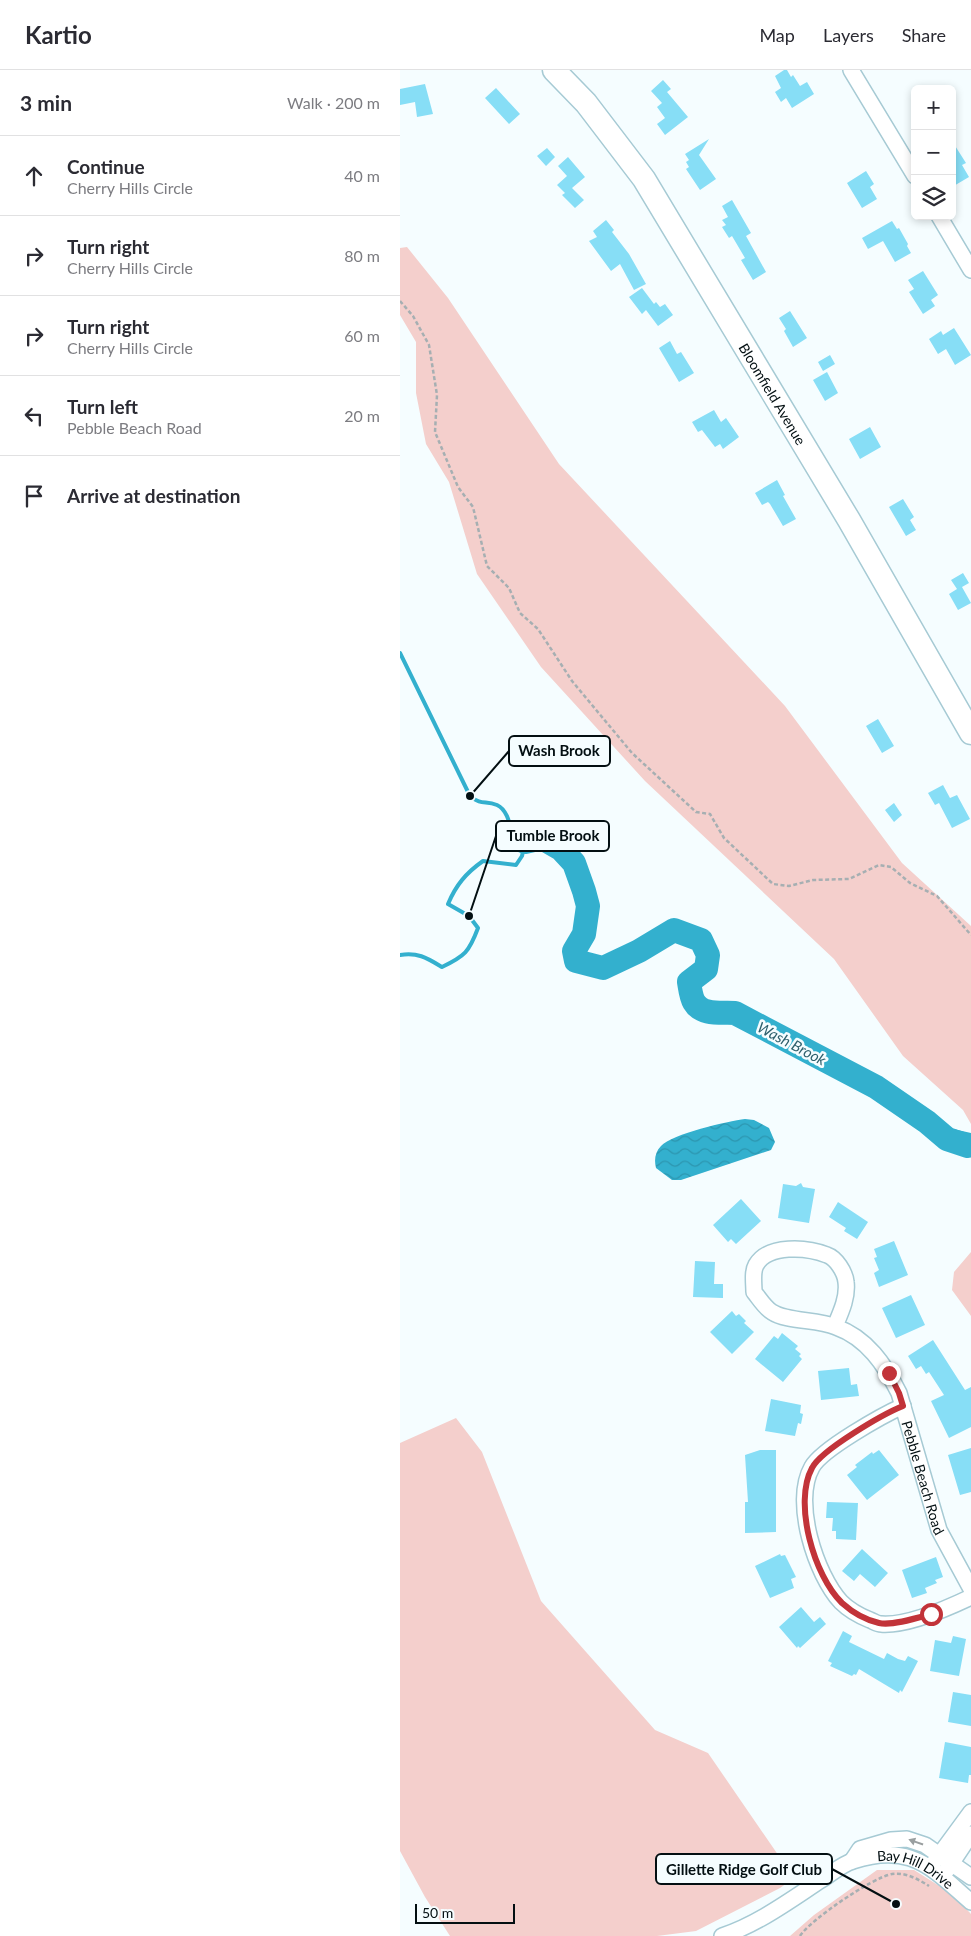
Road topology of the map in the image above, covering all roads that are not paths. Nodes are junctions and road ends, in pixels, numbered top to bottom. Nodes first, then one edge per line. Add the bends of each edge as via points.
1 (554, 70) edge
2 (851, 70) edge
3 (914, 175) edge
4 (941, 220) edge
5 (971, 270) edge
6 (971, 733) edge
7 (836, 1326) junction
8 (903, 1406) junction
9 (971, 1589) edge
10 (971, 1597) edge
11 (971, 1812) edge
12 (971, 1834) edge
13 (940, 1854) junction
14 (852, 1861) junction
15 (952, 1863) junction
16 (929, 1868) junction
17 (971, 1877) edge
18 (937, 1882) junction
19 (971, 1902) edge
20 (722, 1936) edge

1 - 6 main road, Bloomfield Avenue via 586,103 644,179 849,520
2 - 3 street
4 - 5 street
7 - 7 street, Pebble Beach Road via 845,1298 846,1281 839,1265 828,1255 799,1249 767,1253 756,1266 754,1292 772,1312
7 - 8 street, Pebble Beach Road via 875,1354 889,1373
8 - 9 street, Pebble Beach Road via 939,1530
8 - 10 street via 876,1419 812,1466 804,1510 814,1551 824,1578 841,1602 859,1616 880,1624 931,1614
11 - 13 street
12 - 15 street
13 -> 14 street, Bay Hill Drive via 907,1839 891,1840 860,1849
13 - 15 street, Bay Hill Drive
13 - 16 street
14 - 16 street, Bay Hill Drive via 896,1854
14 - 20 street, Bay Hill Drive via 742,1929
15 - 17 street, Bay Hill Drive
15 - 18 street
16 - 18 street, Bay Hill Drive
18 - 19 street, Bay Hill Drive

